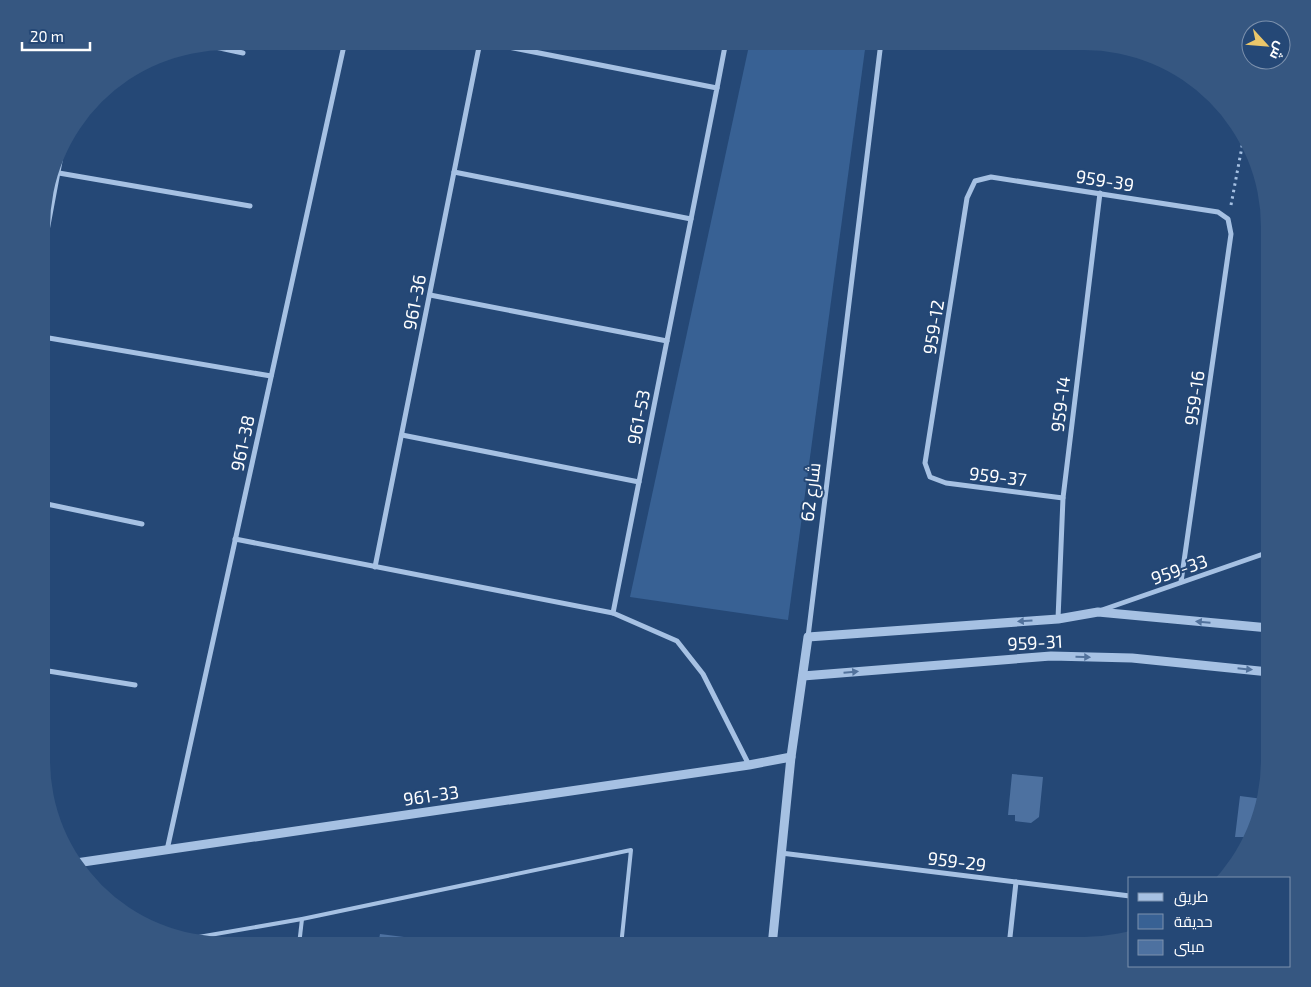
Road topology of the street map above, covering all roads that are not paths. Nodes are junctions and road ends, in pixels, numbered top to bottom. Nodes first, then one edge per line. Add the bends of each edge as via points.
1 (230, 50) edge
2 (343, 50) edge
3 (477, 50) edge
4 (520, 50) edge
5 (724, 50) edge
6 (880, 50) edge
7 (244, 53) dead end
8 (717, 88) junction
9 (58, 172) edge
10 (454, 172) junction
11 (975, 181) joint
12 (1100, 193) junction
13 (250, 206) dead end
14 (691, 219) junction
15 (1228, 219) joint
16 (430, 295) junction
17 (50, 337) edge
18 (667, 341) junction
19 (271, 376) junction
20 (402, 435) junction
21 (930, 477) joint
22 (639, 482) junction
23 (1063, 498) junction
24 (50, 506) edge
25 (142, 524) dead end
26 (235, 539) junction
27 (1261, 555) edge
28 (376, 567) junction
29 (1182, 582) junction
30 (1098, 612) junction
31 (613, 613) junction
32 (1058, 619) junction
33 (1261, 627) edge
34 (808, 638) junction
35 (50, 671) edge
36 (1261, 671) edge
37 (803, 676) junction
38 (135, 685) dead end
39 (791, 757) junction
40 (749, 765) junction
41 (167, 850) junction
42 (781, 853) junction
43 (83, 862) edge
44 (1016, 882) junction
45 (1128, 896) edge
46 (302, 919) junction
47 (207, 935) edge
48 (300, 937) edge
49 (622, 937) edge
50 (773, 937) edge
51 (1010, 937) edge

1 - 7 street
2 - 19 street, 961-38
3 - 10 street, 961-36
4 - 8 street
5 - 8 street, 961-53
6 - 34 street, شارع 62
8 - 14 street, 961-53
9 - 13 street
10 - 14 street
10 - 16 street, 961-36
11 - 12 street, 959-39 via 991,177
11 - 21 street, 959-12 via 967,198 926,463
12 - 15 street, 959-39 via 1218,212
12 - 23 street, 959-14
14 - 18 street, 961-53
15 - 29 street, 959-16 via 1231,234
16 - 18 street
16 - 20 street, 961-36
17 - 19 street
18 - 22 street, 961-53
19 - 26 street, 961-38
20 - 22 street
20 - 28 street, 961-36
21 - 23 street, 959-37 via 946,483
22 - 31 street, 961-53
23 - 32 street, 959-14
24 - 25 street
26 - 28 street
26 - 41 street, 961-38
27 - 29 street, 959-33
28 - 31 street
29 - 30 street, 959-33
30 - 32 street, 959-31
33 -> 30 street, 959-31
31 - 40 street via 677,641 703,674
32 -> 34 street, 959-31
34 - 37 street, شارع 62
35 - 38 street
37 -> 36 street, 959-31 via 1051,656 1132,658
37 - 39 street, شارع 62
39 - 40 street, 961-33
39 - 42 street, شارع 62
40 - 41 street, 961-33
41 - 43 street, 961-33
42 - 44 street, 959-29
42 - 50 street, شارع 62
44 - 45 street, 959-29
44 - 51 street
46 - 47 lane
46 - 48 lane
46 - 49 lane via 631,850

